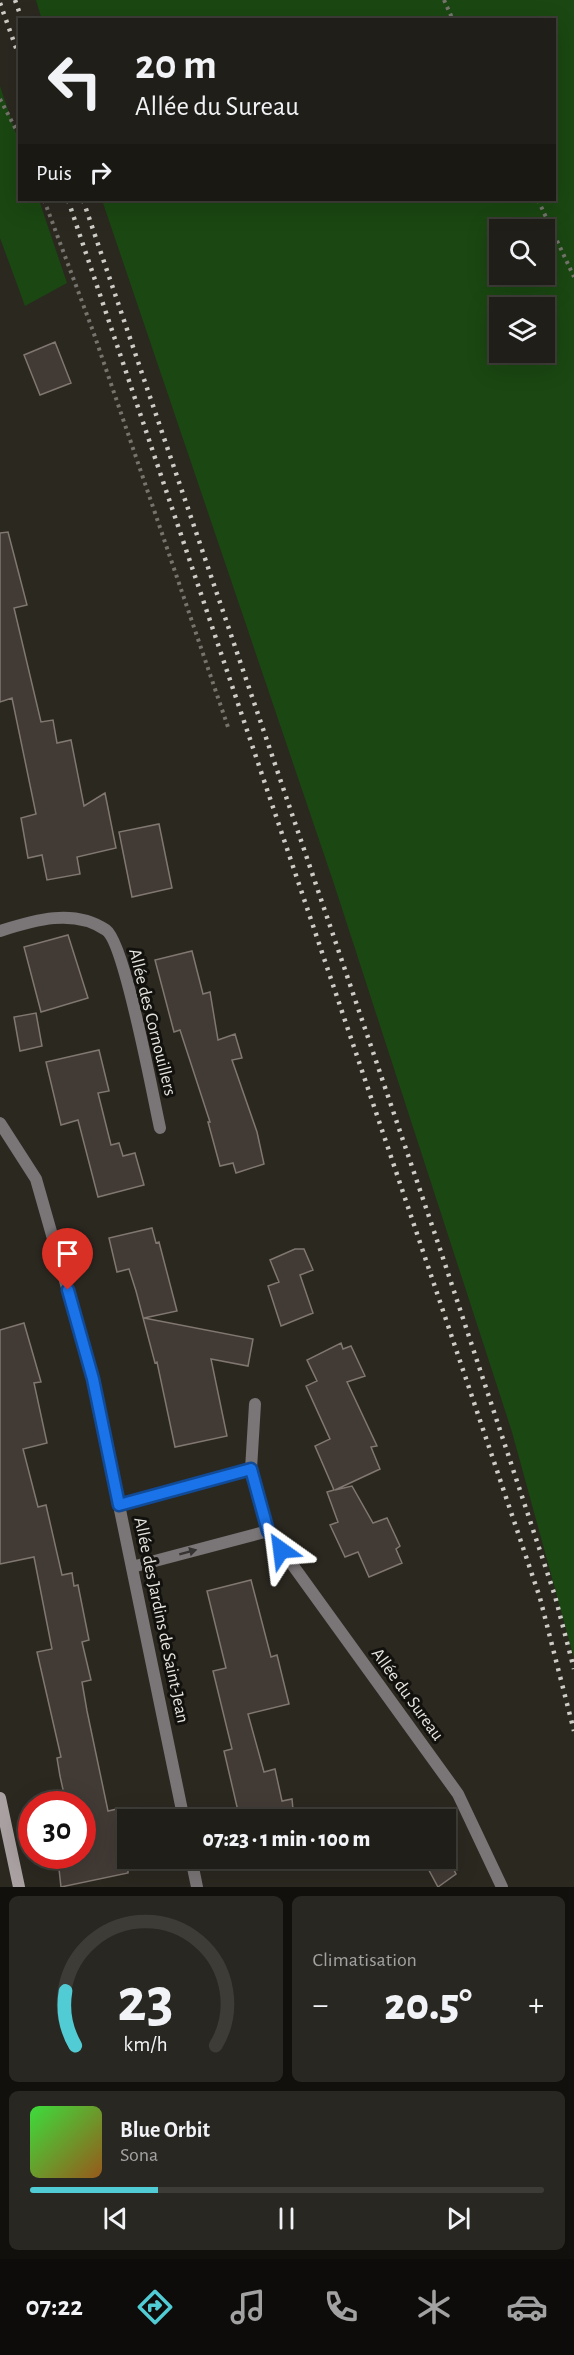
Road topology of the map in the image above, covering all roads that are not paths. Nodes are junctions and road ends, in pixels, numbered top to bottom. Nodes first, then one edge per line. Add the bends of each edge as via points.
1 (0, 931) edge
2 (0, 1123) edge
3 (160, 1128) dead end
4 (255, 1404) dead end
5 (251, 1469) junction
6 (119, 1505) junction
7 (268, 1531) junction
8 (132, 1567) junction
9 (0, 1798) edge
10 (182, 1809) edge
11 (193, 1869) edge
12 (19, 1887) edge
13 (197, 1887) edge
14 (502, 1887) edge

1 - 3 street, Allée des Cornouillers via 48,918 82,919 108,931 123,959
2 - 6 street, Allée des Jardins de Saint-Jean via 36,1179 93,1379
4 - 5 street, Allée du Sureau
5 - 6 street
5 - 7 street, Allée du Sureau
6 - 8 street, Allée des Jardins de Saint-Jean
8 -> 7 street
7 - 14 street, Allée du Sureau via 458,1794
8 - 10 street, Allée des Jardins de Saint-Jean
9 - 12 main road
11 - 13 street

